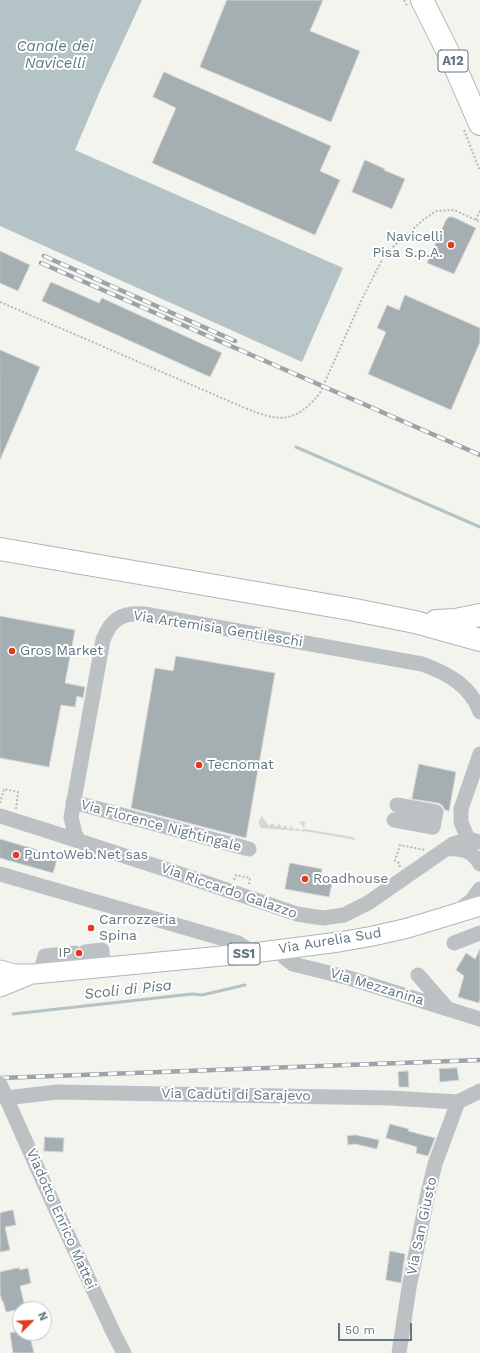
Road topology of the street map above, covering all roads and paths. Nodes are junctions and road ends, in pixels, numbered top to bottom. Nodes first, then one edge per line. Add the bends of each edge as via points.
1 (404, 0) edge
2 (437, 0) edge
3 (415, 3) edge
4 (480, 89) edge
5 (471, 125) edge
6 (480, 172) edge
7 (480, 210) edge
8 (476, 220) junction
9 (480, 222) edge
10 (0, 302) edge
11 (0, 549) edge
12 (480, 615) edge
13 (415, 622) junction
14 (480, 640) edge
15 (480, 712) edge
16 (480, 754) edge
17 (18, 792) dead end
18 (0, 803) edge
19 (397, 805) dead end
20 (72, 810) junction
21 (0, 816) edge
22 (394, 820) dead end
23 (48, 831) junction
24 (474, 841) edge
25 (79, 842) junction
26 (400, 845) dead end
27 (249, 849) dead end
28 (446, 849) junction
29 (480, 864) edge
30 (400, 869) dead end
31 (0, 874) edge
32 (236, 875) dead end
33 (250, 888) dead end
34 (480, 889) edge
35 (480, 906) edge
36 (446, 918) junction
37 (480, 933) edge
38 (454, 943) dead end
39 (278, 949) junction
40 (253, 954) junction
41 (103, 967) junction
42 (0, 970) edge
43 (37, 974) junction
44 (418, 975) dead end
45 (0, 987) edge
46 (448, 1009) junction
47 (480, 1019) edge
48 (0, 1084) edge
49 (480, 1091) edge
50 (14, 1097) dead end
51 (458, 1102) junction
52 (124, 1353) edge
53 (399, 1353) edge

1 - 3 path
2 - 4 highway, A12
3 - 5 highway, A12 via 453,62
5 - 6 path
7 - 8 path
8 - 9 path
8 - 10 path via 454,210 436,211 385,254 320,393 300,412 282,418 271,418 245,408
11 - 13 highway
12 - 13 highway via 455,620
13 - 14 highway
15 - 20 street, Via Artemisia Gentileschi via 465,688 450,677 422,664 144,614 125,615 113,622 103,640
16 - 24 street via 460,809 461,822
17 - 18 path via 4,789
19 - 22 street via 436,812 433,827
20 - 23 street via 59,825
20 - 25 street via 75,834
20 - 27 street, Via Florence Nightingale
21 - 23 street, Via Riccardo Galazzo
23 - 25 street, Via Riccardo Galazzo
24 - 28 street, Via Riccardo Galazzo via 458,842
25 - 28 street, Via Riccardo Galazzo via 297,914 323,918 344,915 368,903
26 - 30 path via 395,861 399,863
28 - 29 street via 470,852
31 - 40 street via 238,943
32 - 33 path via 250,878
34 - 36 street via 467,904
35 - 36 main road, Via Aurelia Sud / SS1
36 - 39 main road, Via Aurelia Sud / SS1 via 373,936
37 - 38 street
39 - 40 main road, Via Aurelia Sud / SS1
39 - 46 street, Via Mezzanina via 293,964 349,978
40 - 41 main road, Via Aurelia Sud / SS1
41 - 43 main road, Via Aurelia Sud / SS1
41 - 43 street via 102,950 46,956
42 - 43 main road, Via Aurelia Sud via 14,974
43 - 45 main road, Via Aurelia Sud
44 - 46 street
46 - 47 street, Via Mezzanina
48 - 52 street, Viadotto Enrico Mattei, bridge
49 - 51 street
50 - 51 street, Via Caduti di Sarajevo via 57,1092 391,1098
51 - 53 street, Via San Giusto via 435,1164 409,1288

